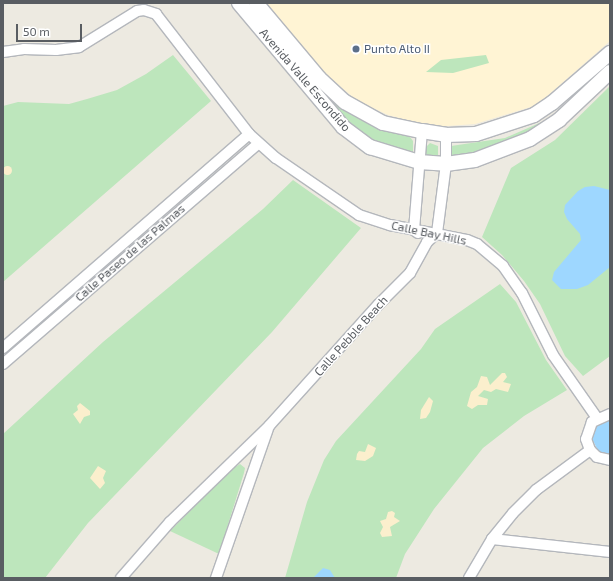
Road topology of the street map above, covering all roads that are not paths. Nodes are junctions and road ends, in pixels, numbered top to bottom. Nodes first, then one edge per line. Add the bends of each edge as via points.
1 (239, 3) edge
2 (256, 3) edge
3 (267, 26) junction
4 (3, 52) edge
5 (610, 53) edge
6 (610, 72) edge
7 (422, 132) junction
8 (249, 134) junction
9 (446, 135) junction
10 (258, 144) junction
11 (419, 162) junction
12 (446, 164) junction
13 (414, 230) junction
14 (437, 234) junction
15 (427, 242) junction
16 (3, 348) edge
17 (3, 364) edge
18 (610, 414) edge
19 (597, 418) junction
20 (269, 426) junction
21 (590, 450) junction
22 (610, 460) edge
23 (492, 539) junction
24 (610, 552) edge
25 (121, 578) edge
26 (216, 578) edge
27 (470, 578) edge

1 - 3 street, Avenida Valle Escondido
2 - 3 street, Avenida Valle Escondido
3 - 7 street, Avenida Valle Escondido via 344,102 383,123
3 - 11 street, Avenida Valle Escondido via 343,127 370,147
4 - 8 street, Calle Bay Hills via 79,47 136,12 150,11 161,20
5 - 9 street, Avenida Valle Escondido via 552,103 534,115 492,130
6 - 12 street, Avenida Valle Escondido via 570,110 539,134 491,156
7 - 9 street, Avenida Valle Escondido
7 - 11 street
8 - 10 street, Calle Bay Hills
8 - 16 street, Calle Paseo de las Palmas
9 - 12 street
10 - 13 street, Calle Bay Hills via 359,215 374,222
10 - 17 street, Calle Paseo de las Palmas
11 - 12 street, Avenida Valle Escondido
11 - 13 street
12 - 14 street
13 - 14 street, Calle Bay Hills
13 - 15 street
14 - 15 street, Calle Pebble Beach
14 - 19 street, Calle Bay Hills via 477,244 503,266 522,293 553,355
15 - 20 street, Calle Pebble Beach via 410,273 374,309
18 - 19 street
19 - 21 street via 587,433
20 - 25 street, Calle Pebble Beach via 170,522
20 - 26 street, Calle Pebble Beach
21 - 22 street via 597,457
21 - 23 street via 536,490
23 - 24 street
23 - 27 street

